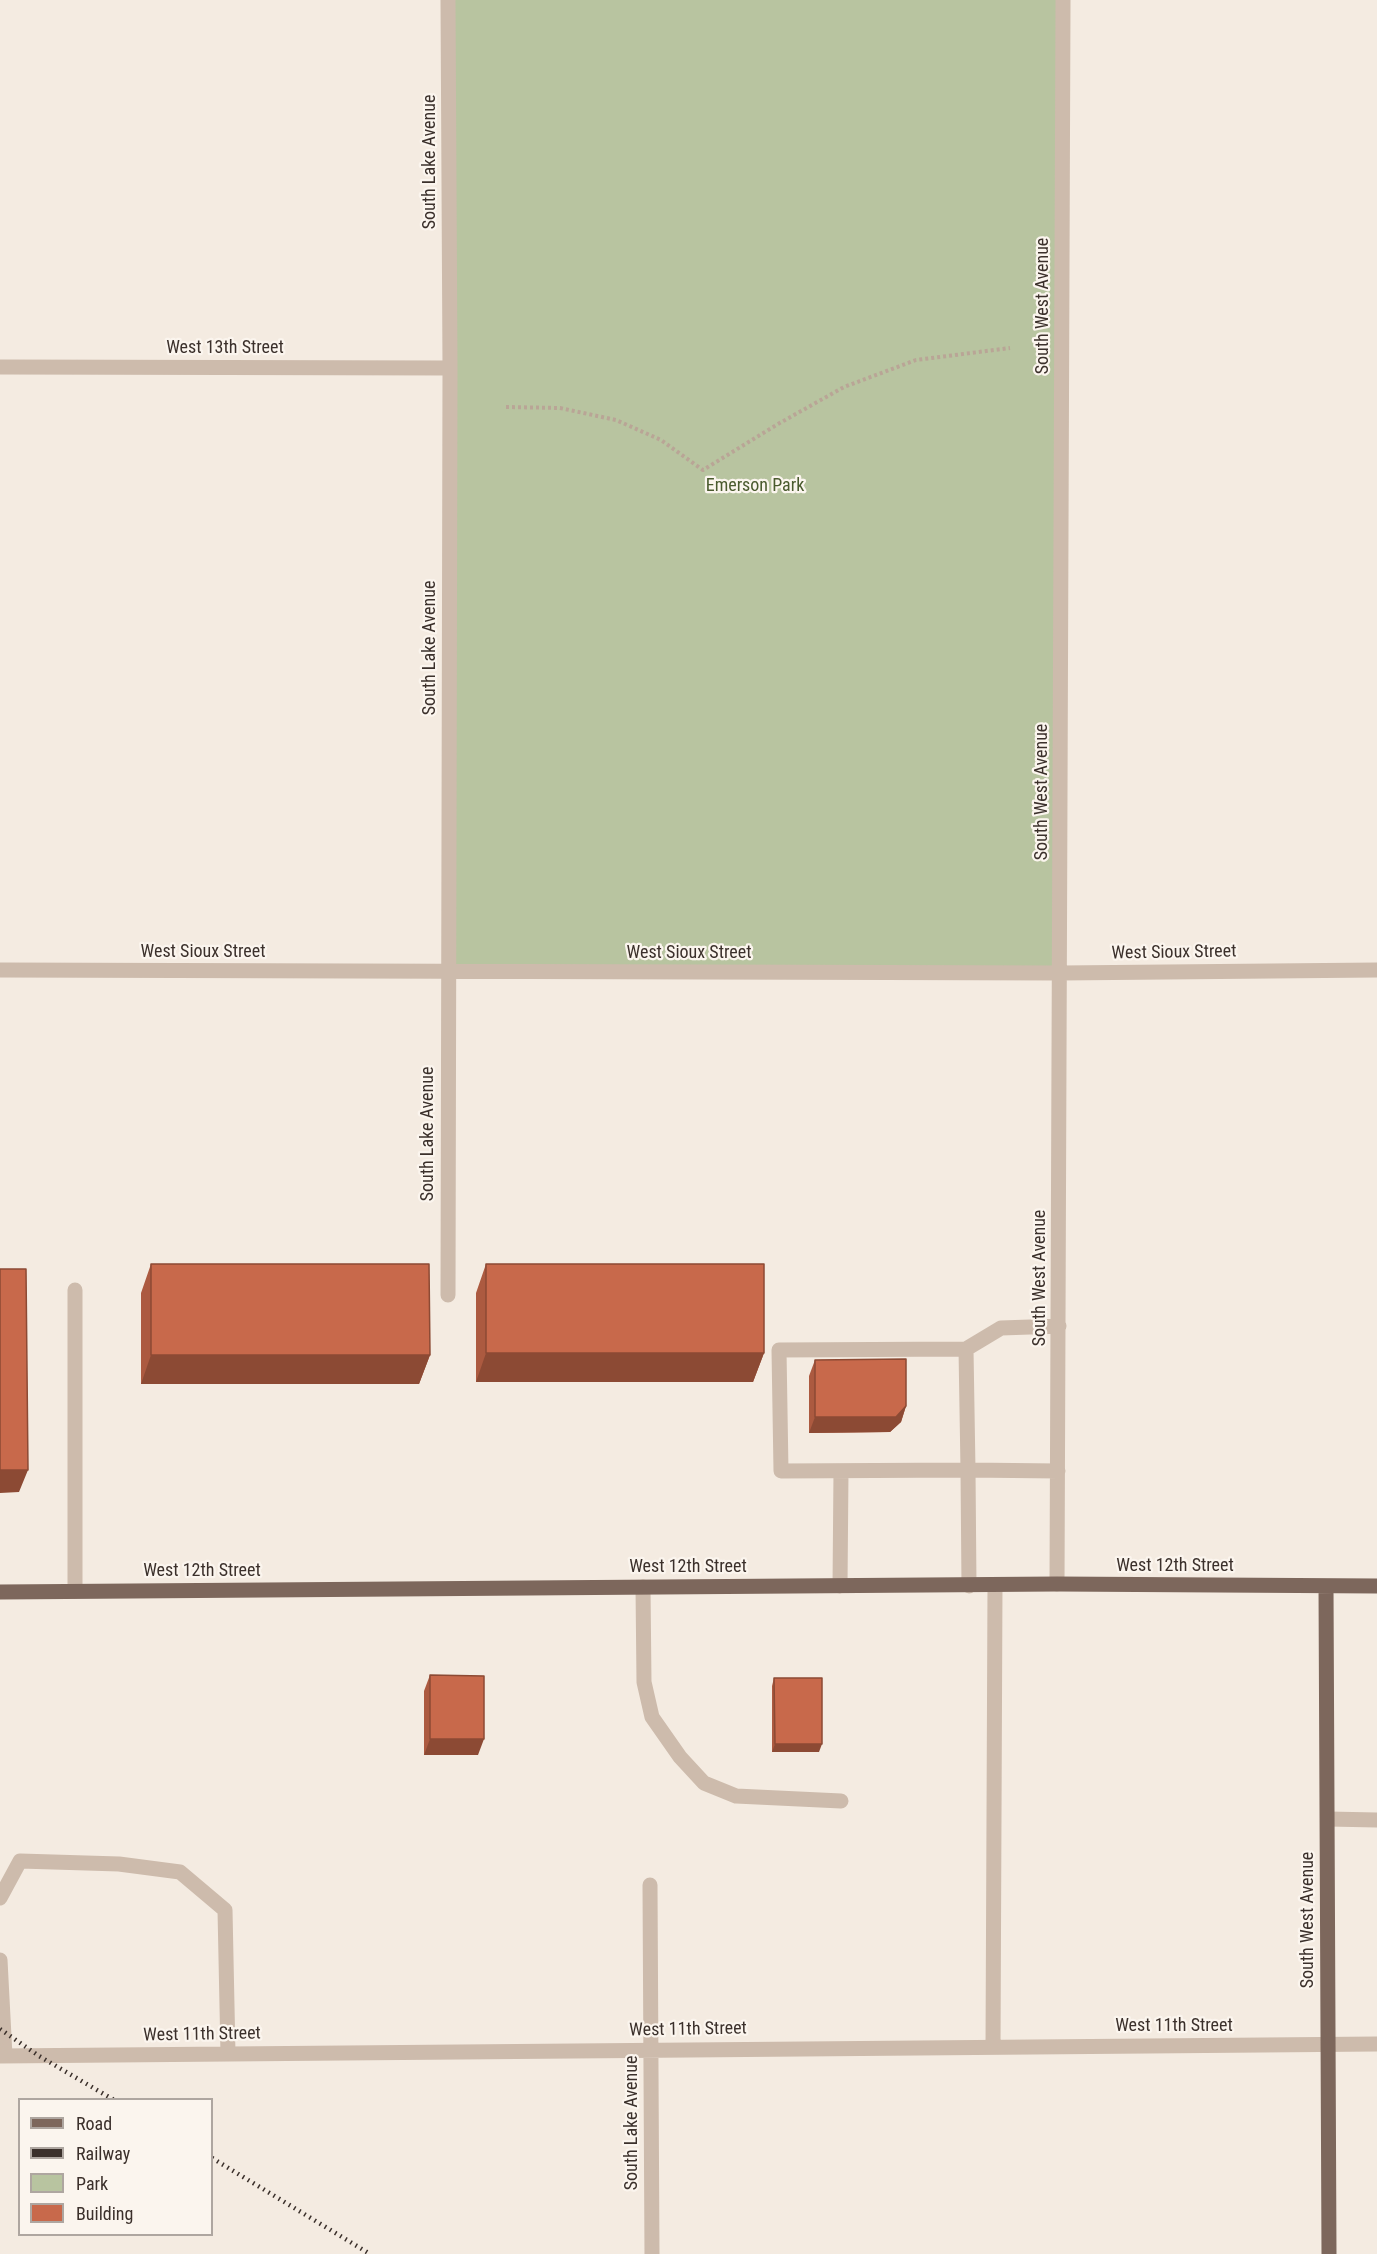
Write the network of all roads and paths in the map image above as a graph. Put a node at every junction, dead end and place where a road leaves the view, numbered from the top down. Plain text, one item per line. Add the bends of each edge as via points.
1 (448, 0) edge
2 (1063, 0) edge
3 (1010, 348) dead end
4 (0, 367) edge
5 (450, 368) junction
6 (506, 407) dead end
7 (0, 970) edge
8 (1377, 970) edge
9 (448, 972) junction
10 (1061, 973) junction
11 (75, 1290) dead end
12 (448, 1295) dead end
13 (1059, 1326) junction
14 (966, 1349) junction
15 (968, 1470) junction
16 (1058, 1471) junction
17 (841, 1472) junction
18 (1057, 1584) junction
19 (994, 1585) junction
20 (840, 1586) junction
21 (969, 1586) junction
22 (1326, 1586) junction
23 (1377, 1586) edge
24 (643, 1587) junction
25 (75, 1591) junction
26 (0, 1592) edge
27 (841, 1801) dead end
28 (1328, 1819) junction
29 (1377, 1820) edge
30 (650, 1885) dead end
31 (0, 1898) edge
32 (0, 1960) edge
33 (1377, 2043) edge
34 (1328, 2044) junction
35 (993, 2047) junction
36 (651, 2050) junction
37 (228, 2054) junction
38 (3, 2056) edge
39 (652, 2254) edge
40 (1329, 2254) edge

1 - 5 street, South Lake Avenue
2 - 10 street, South West Avenue
3 - 6 path via 916,360 844,387 703,470 661,440 616,420 560,408
4 - 5 street, West 13th Street
5 - 9 street, South Lake Avenue
7 - 9 street, West Sioux Street
8 - 10 street, West Sioux Street
9 - 10 street, West Sioux Street
9 - 12 street, South Lake Avenue
10 - 13 street, South West Avenue
11 - 25 street
13 - 14 street via 1001,1328
13 - 16 street, South West Avenue
14 - 15 street
14 - 17 street via 779,1350 781,1472
15 - 16 street
15 - 17 street
15 - 21 street
16 - 18 street, South West Avenue
17 - 20 street
18 - 19 main road, West 12th Street
18 - 22 main road, West 12th Street
19 - 21 main road, West 12th Street
19 - 35 street
20 - 21 main road, West 12th Street
20 - 24 main road, West 12th Street
22 - 23 main road, West 12th Street
22 - 28 main road, South West Avenue
24 - 25 main road, West 12th Street
24 - 27 street via 644,1682 652,1717 704,1783 736,1796
25 - 26 main road, West 12th Street
28 - 29 street
28 - 34 main road, South West Avenue
30 - 36 street, South Lake Avenue
31 - 37 street via 20,1861 120,1864 180,1872 225,1910
32 - 38 street
33 - 34 street, West 11th Street
34 - 35 street, West 11th Street
34 - 40 main road, South West Avenue
35 - 36 street, West 11th Street
36 - 37 street, West 11th Street
36 - 39 street, South Lake Avenue
37 - 38 street, West 11th Street

